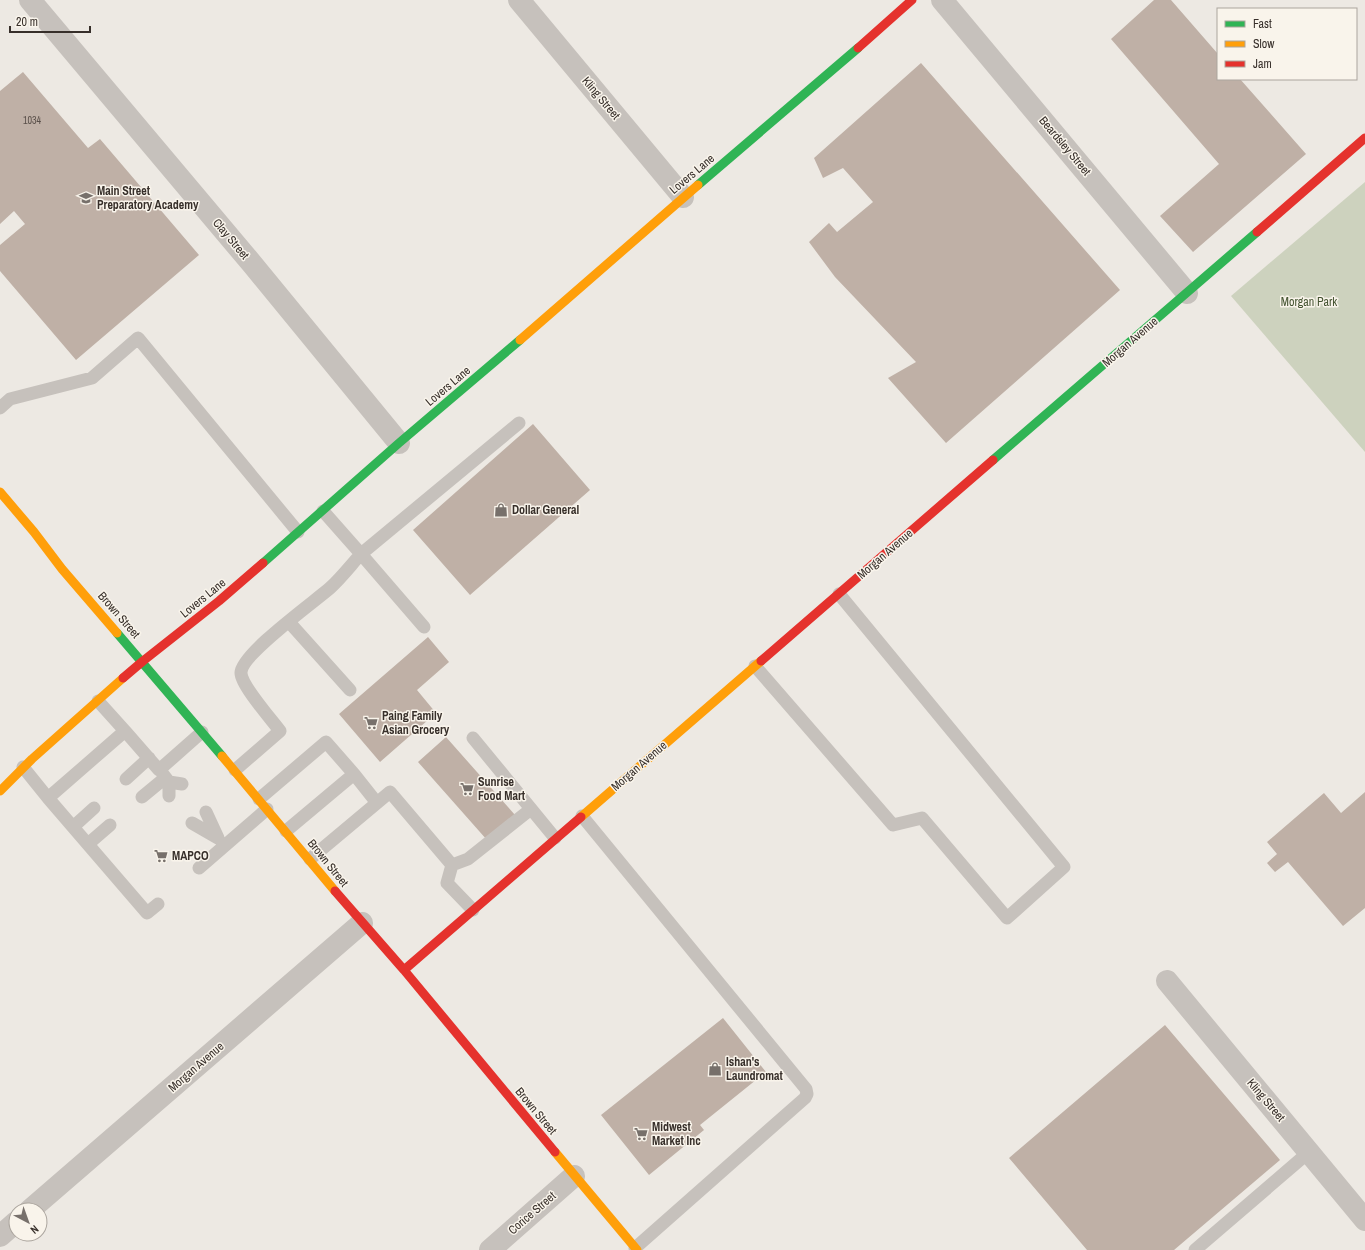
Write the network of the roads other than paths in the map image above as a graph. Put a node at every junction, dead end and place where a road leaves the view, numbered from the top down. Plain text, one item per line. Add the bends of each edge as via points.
1 (30, 0) edge
2 (519, 0) edge
3 (912, 0) edge
4 (942, 0) edge
5 (1365, 138) edge
6 (683, 197) junction
7 (1187, 292) junction
8 (0, 408) edge
9 (519, 423) dead end
10 (399, 443) junction
11 (0, 492) edge
12 (323, 511) junction
13 (298, 532) junction
14 (361, 554) junction
15 (839, 594) junction
16 (289, 622) junction
17 (424, 627) dead end
18 (143, 661) junction
19 (755, 666) junction
20 (350, 690) dead end
21 (98, 701) junction
22 (125, 731) junction
23 (202, 732) junction
24 (473, 738) dead end
25 (149, 758) junction
26 (23, 767) junction
27 (235, 770) junction
28 (354, 774) junction
29 (164, 776) junction
30 (126, 779) dead end
31 (182, 784) dead end
32 (0, 791) edge
33 (169, 796) dead end
34 (48, 798) junction
35 (142, 798) dead end
36 (377, 802) junction
37 (263, 804) junction
38 (94, 808) dead end
39 (531, 809) junction
40 (206, 812) dead end
41 (582, 816) junction
42 (192, 823) dead end
43 (110, 825) dead end
44 (73, 827) junction
45 (286, 831) junction
46 (555, 838) junction
47 (222, 842) junction
48 (88, 844) junction
49 (310, 859) junction
50 (452, 865) junction
51 (199, 868) dead end
52 (158, 904) dead end
53 (473, 910) junction
54 (362, 924) junction
55 (404, 970) junction
56 (1167, 981) dead end
57 (1309, 1152) junction
58 (574, 1176) junction
59 (39, 1202) edge
60 (1365, 1220) edge
61 (8, 1229) edge
62 (0, 1236) edge
63 (636, 1249) edge
64 (490, 1250) edge
65 (1195, 1250) edge

1 - 10 street, Clay Street
2 - 6 street, Kling Street
3 - 6 street, Lovers Lane
4 - 7 street, Beardsley Street
5 - 7 street, Morgan Avenue
6 - 10 street, Lovers Lane
7 - 15 street, Morgan Avenue
8 - 13 lane via 10,399 92,378 138,338
9 - 14 lane
10 - 12 street, Lovers Lane
11 - 18 street, Brown Street via 62,569
12 - 13 street, Lovers Lane
12 - 14 lane
13 - 18 street, Lovers Lane via 219,601
14 - 16 lane via 331,587
14 - 17 lane
15 - 19 street, Morgan Avenue
15 - 19 lane via 1064,867 1007,918 922,818 893,825
16 - 20 lane
16 - 27 lane via 265,641 241,669 247,688 280,731
18 - 21 street, Lovers Lane
18 - 23 street, Brown Street
19 - 41 street, Morgan Avenue
21 - 22 lane
21 - 26 street, Lovers Lane
22 - 25 lane
22 - 34 lane
23 - 27 street, Brown Street
23 - 29 lane
24 - 39 lane
25 - 29 lane
25 - 30 lane
26 - 32 street, Lovers Lane
26 - 34 lane
27 - 37 street, Brown Street
28 - 36 lane
28 - 37 lane via 326,742
28 - 45 lane
29 - 31 lane
29 - 33 lane
29 - 35 lane
34 - 44 lane
36 - 49 lane
36 - 50 lane via 390,792
37 - 45 street, Brown Street
37 - 47 lane
38 - 44 lane
39 - 46 lane
39 - 50 lane via 468,859
40 - 47 lane
41 - 46 street, Morgan Avenue
41 - 63 lane via 806,1089 807,1094
42 - 47 lane
43 - 48 lane
44 - 48 lane
45 - 49 street, Brown Street
46 - 53 street, Morgan Avenue
47 - 51 lane
48 - 52 lane via 147,913
49 - 54 street, Brown Street
50 - 53 lane via 447,882
53 - 55 street, Morgan Avenue
54 - 55 street, Brown Street
54 - 59 street, Morgan Avenue
55 - 58 street, Brown Street
56 - 57 street, Kling Street
57 - 60 street, Kling Street
57 - 65 lane
58 - 63 street, Brown Street
58 - 64 street, Corice Street
61 - 62 street

